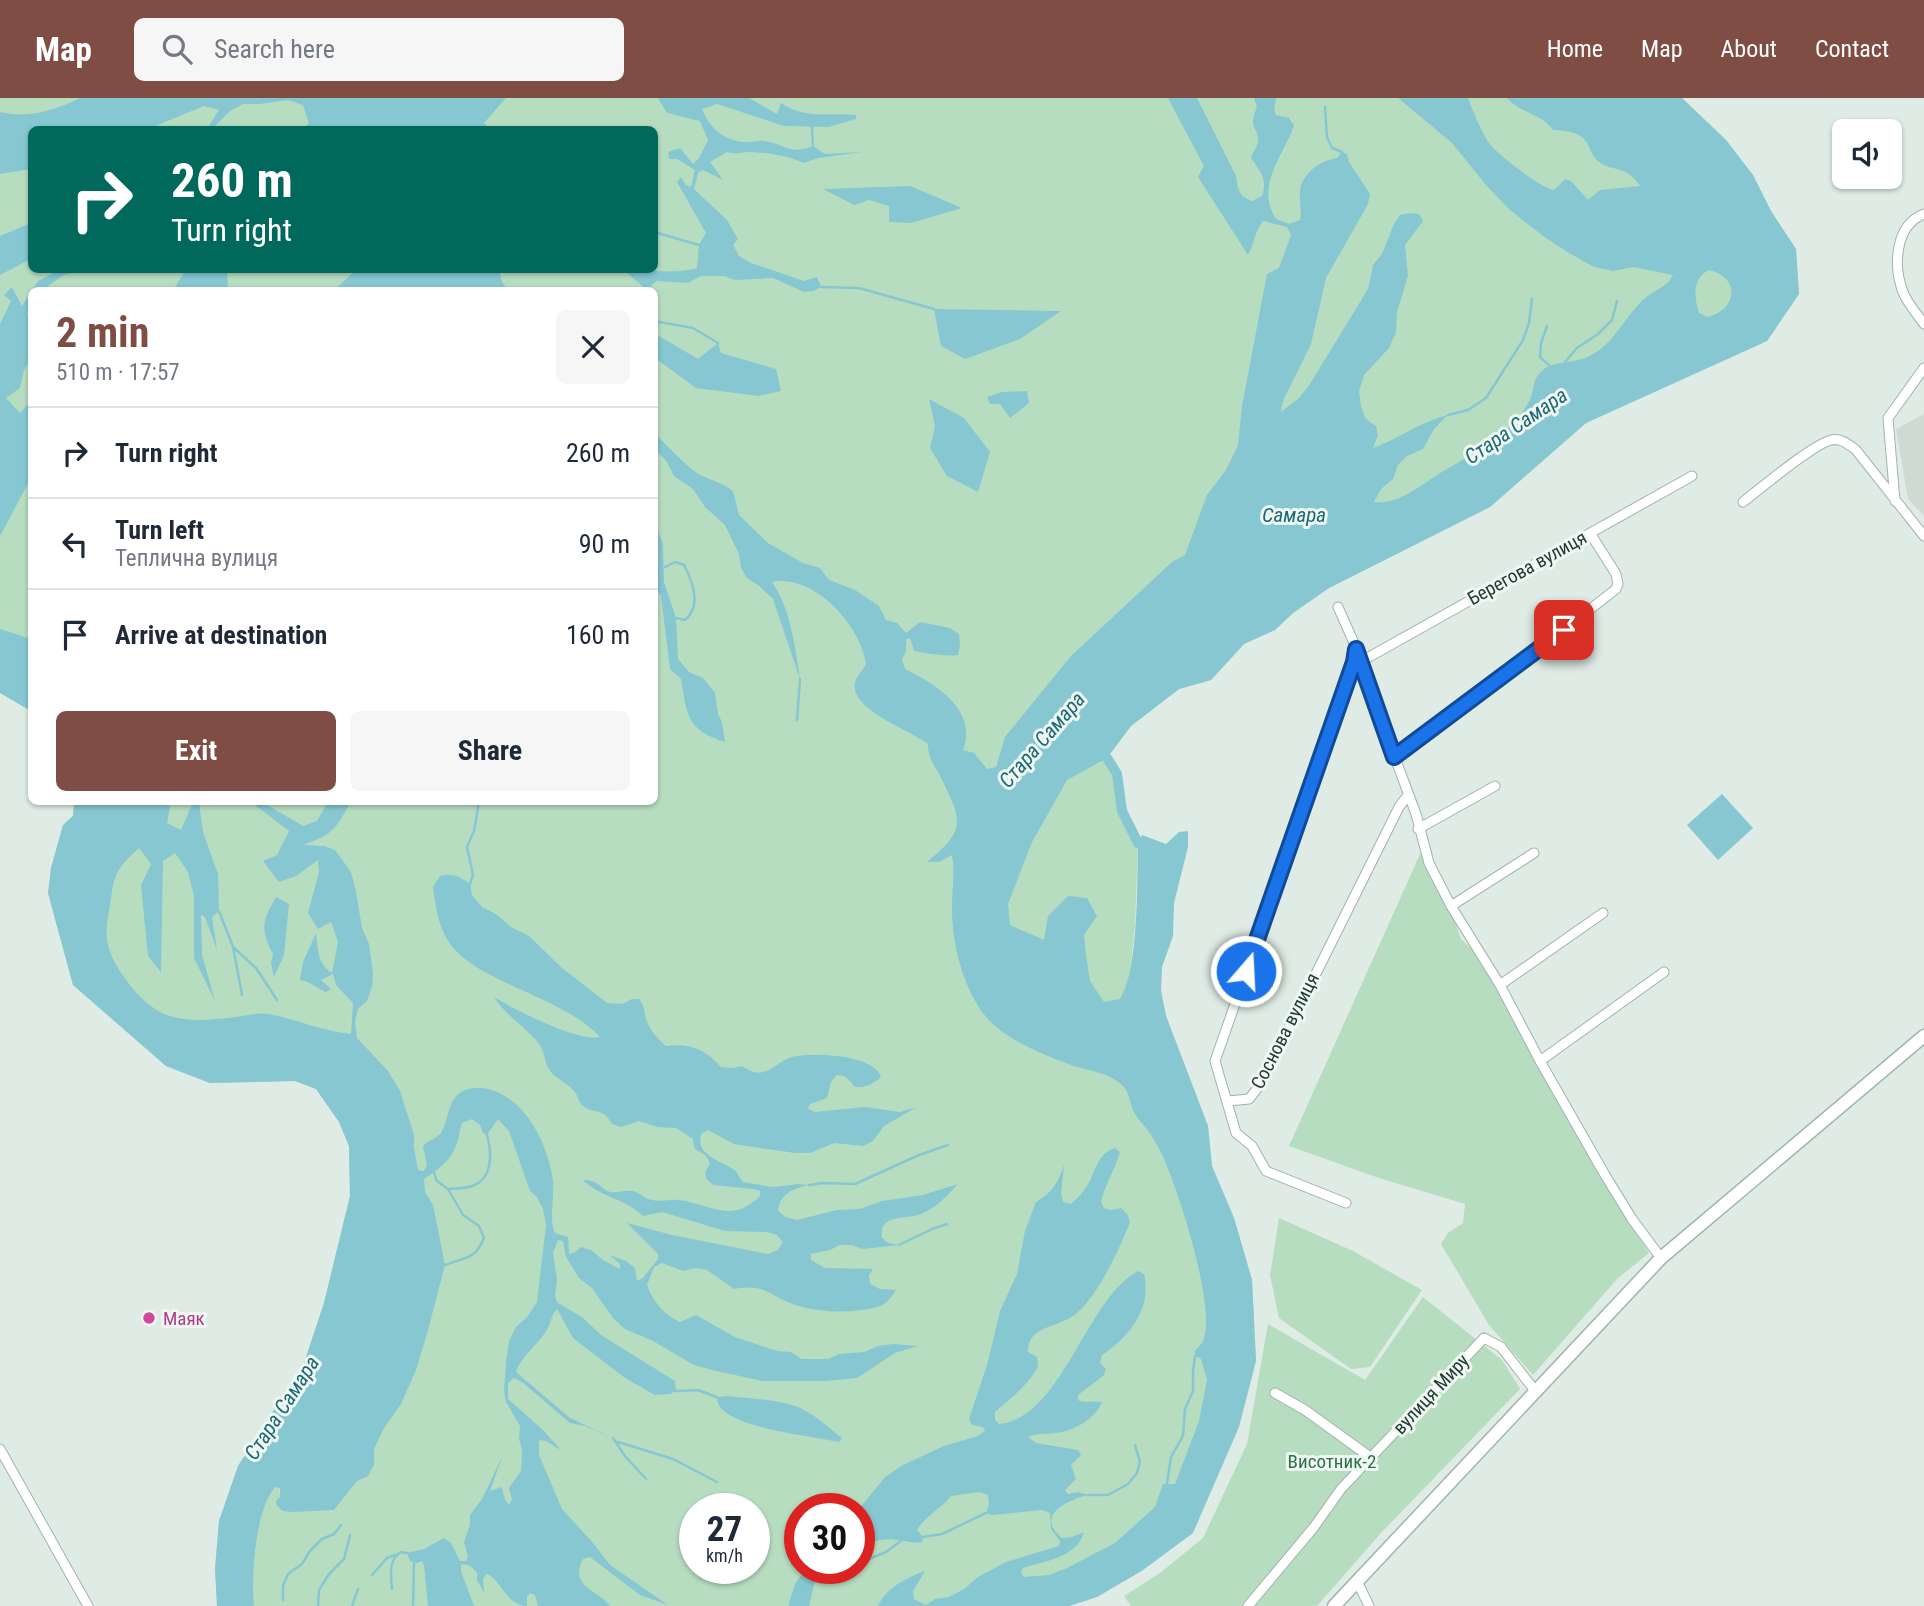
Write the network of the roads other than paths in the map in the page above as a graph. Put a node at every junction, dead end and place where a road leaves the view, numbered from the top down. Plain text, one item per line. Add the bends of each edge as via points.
1 (1924, 214) edge
2 (1924, 324) edge
3 (1924, 368) edge
4 (1692, 476) dead end
5 (1743, 502) dead end
6 (1895, 503) junction
7 (1590, 533) junction
8 (1924, 536) edge
9 (1338, 607) dead end
10 (1356, 649) junction
11 (1362, 661) junction
12 (1394, 757) junction
13 (1495, 786) dead end
14 (1408, 795) junction
15 (1418, 829) junction
16 (1534, 853) dead end
17 (1451, 906) junction
18 (1603, 913) dead end
19 (1664, 972) dead end
20 (1500, 985) junction
21 (1924, 1036) edge
22 (1540, 1061) junction
23 (1228, 1101) junction
24 (1346, 1203) dead end
25 (1661, 1258) junction
26 (1536, 1392) junction
27 (1275, 1393) dead end
28 (0, 1449) edge
29 (1370, 1457) junction
30 (1357, 1581) junction
31 (88, 1606) edge
32 (1248, 1606) edge
33 (1334, 1606) edge
34 (1369, 1606) edge

1 - 2 street via 1914,218 1901,237 1898,264 1903,295
3 - 6 street via 1888,418
4 - 7 street, Берегова вулиця
5 - 6 street via 1831,440 1843,441 1856,450
6 - 8 street
7 - 11 street, Берегова вулиця
7 - 12 street via 1616,574 1616,589
9 - 10 street
10 - 11 street
10 - 23 street via 1215,1060
11 - 12 street
12 - 14 street
13 - 15 street
14 - 15 street
14 - 23 street, Соснова вулиця via 1261,1084 1249,1099
15 - 17 street
16 - 17 street
17 - 20 street
18 - 20 street
19 - 22 street
20 - 22 street
21 - 25 street
22 - 25 street via 1616,1194
23 - 24 street, Соснова вулиця via 1236,1133 1252,1146 1266,1171
25 - 26 street
26 - 29 street, вулиця Миру via 1501,1347 1484,1338
26 - 30 street
27 - 29 street
28 - 31 street
29 - 32 street, вулиця Миру
30 - 33 street
30 - 34 street

